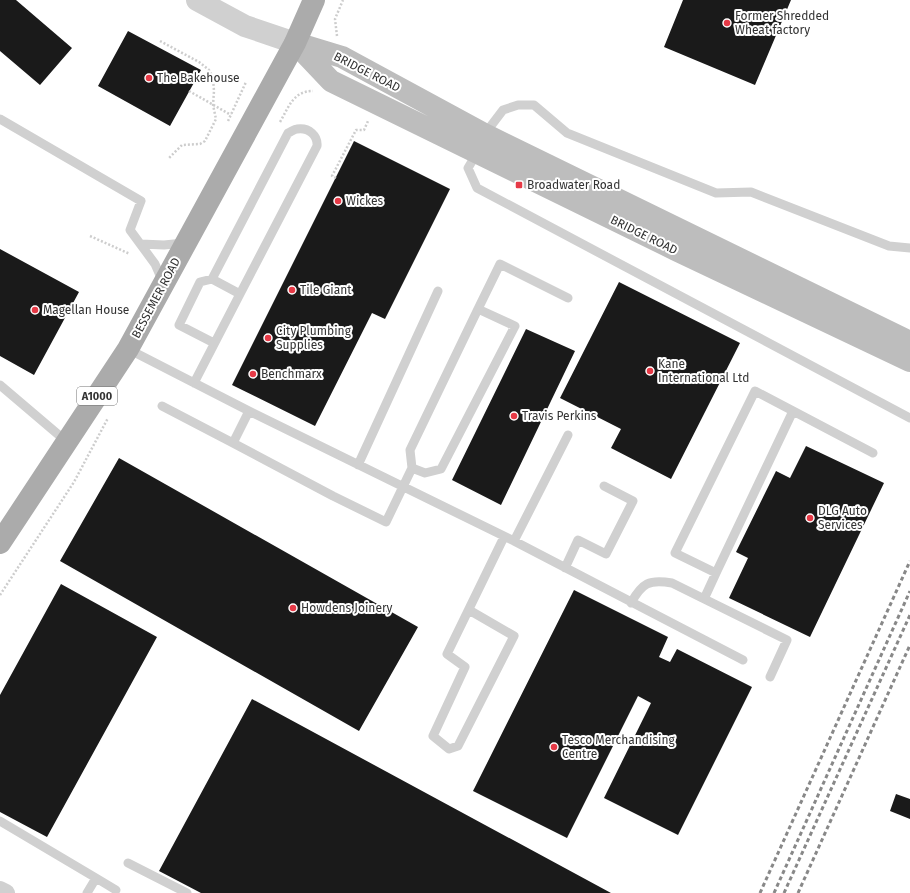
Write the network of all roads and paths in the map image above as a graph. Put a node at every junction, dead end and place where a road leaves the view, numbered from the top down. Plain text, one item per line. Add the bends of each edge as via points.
1 (197, 0) edge
2 (314, 0) edge
3 (343, 0) edge
4 (337, 40) dead end
5 (160, 41) dead end
6 (295, 43) junction
7 (189, 91) dead end
8 (213, 106) junction
9 (231, 115) dead end
10 (0, 119) edge
11 (370, 119) dead end
12 (481, 144) junction
13 (168, 159) dead end
14 (336, 178) dead end
15 (90, 236) dead end
16 (185, 243) junction
17 (141, 244) junction
18 (910, 248) edge
19 (135, 257) dead end
20 (212, 278) junction
21 (164, 283) junction
22 (438, 291) dead end
23 (240, 294) junction
24 (568, 298) dead end
25 (478, 309) junction
26 (910, 342) edge
27 (214, 343) junction
28 (128, 349) junction
29 (910, 361) edge
30 (194, 384) junction
31 (0, 385) edge
32 (162, 406) dead end
33 (249, 411) junction
34 (793, 411) junction
35 (111, 414) dead end
36 (910, 418) edge
37 (568, 436) dead end
38 (67, 442) junction
39 (233, 443) junction
40 (873, 453) dead end
41 (358, 465) junction
42 (412, 468) junction
43 (604, 486) dead end
44 (403, 487) junction
45 (504, 537) junction
46 (514, 541) junction
47 (0, 543) edge
48 (564, 568) junction
49 (716, 573) junction
50 (0, 595) edge
51 (704, 599) junction
52 (631, 603) junction
53 (469, 610) junction
54 (743, 660) dead end
55 (770, 677) dead end
56 (0, 821) edge
57 (128, 863) dead end
58 (96, 878) junction
59 (0, 890) edge
60 (116, 890) dead end
61 (6, 893) edge
62 (87, 893) edge
63 (187, 893) edge

1 - 6 street via 245,26
2 - 6 main road, A1000
3 - 4 path via 335,19
5 - 8 path via 209,70 213,78
6 - 12 main road, BRIDGE ROAD via 342,57
6 - 16 main road, BESSEMER ROAD / A1000
7 - 8 path
8 - 9 path
8 - 13 path via 216,119 205,141 200,144 182,145
10 - 17 lane via 141,201 130,230
11 - 14 path via 364,130 356,130 332,176
12 - 18 lane via 503,110 518,105 534,105 567,133 716,192 751,192 889,246
12 - 26 main road, BRIDGE ROAD
12 - 29 main road, BRIDGE ROAD via 669,247
12 - 36 lane via 468,168 477,188
15 - 19 path
16 - 17 lane
16 - 21 main road, BESSEMER ROAD / A1000
17 - 21 lane
20 - 23 lane
20 - 23 lane via 288,133 297,129 313,133 318,140 318,146
20 - 27 lane via 200,282 179,324
21 - 28 main road, BESSEMER ROAD / A1000
22 - 41 lane
23 - 27 lane
24 - 25 lane via 500,264
25 - 42 lane via 410,450
25 - 42 lane via 516,326 441,469 425,473
27 - 30 lane
28 - 30 lane
28 - 38 main road, BESSEMER ROAD / A1000
30 - 33 lane
31 - 38 lane
32 - 39 lane
33 - 39 lane
33 - 41 lane
34 - 40 lane
34 - 49 lane
34 - 49 lane via 755,391 674,553
35 - 50 path via 74,482
37 - 46 lane
38 - 47 main road, BESSEMER ROAD / A1000
39 - 44 lane via 386,522
41 - 44 lane
42 - 44 lane
43 - 48 lane via 633,501 606,554 578,540
44 - 45 lane
45 - 46 lane
45 - 53 lane
46 - 48 lane
48 - 52 lane
49 - 51 lane
51 - 52 lane via 672,583 659,581 645,584
51 - 55 lane via 787,640
52 - 54 lane
53 - 53 lane via 447,654 465,667 433,736 449,749 458,746 514,636
56 - 58 lane
57 - 63 lane
58 - 60 lane
58 - 62 lane
59 - 61 street

